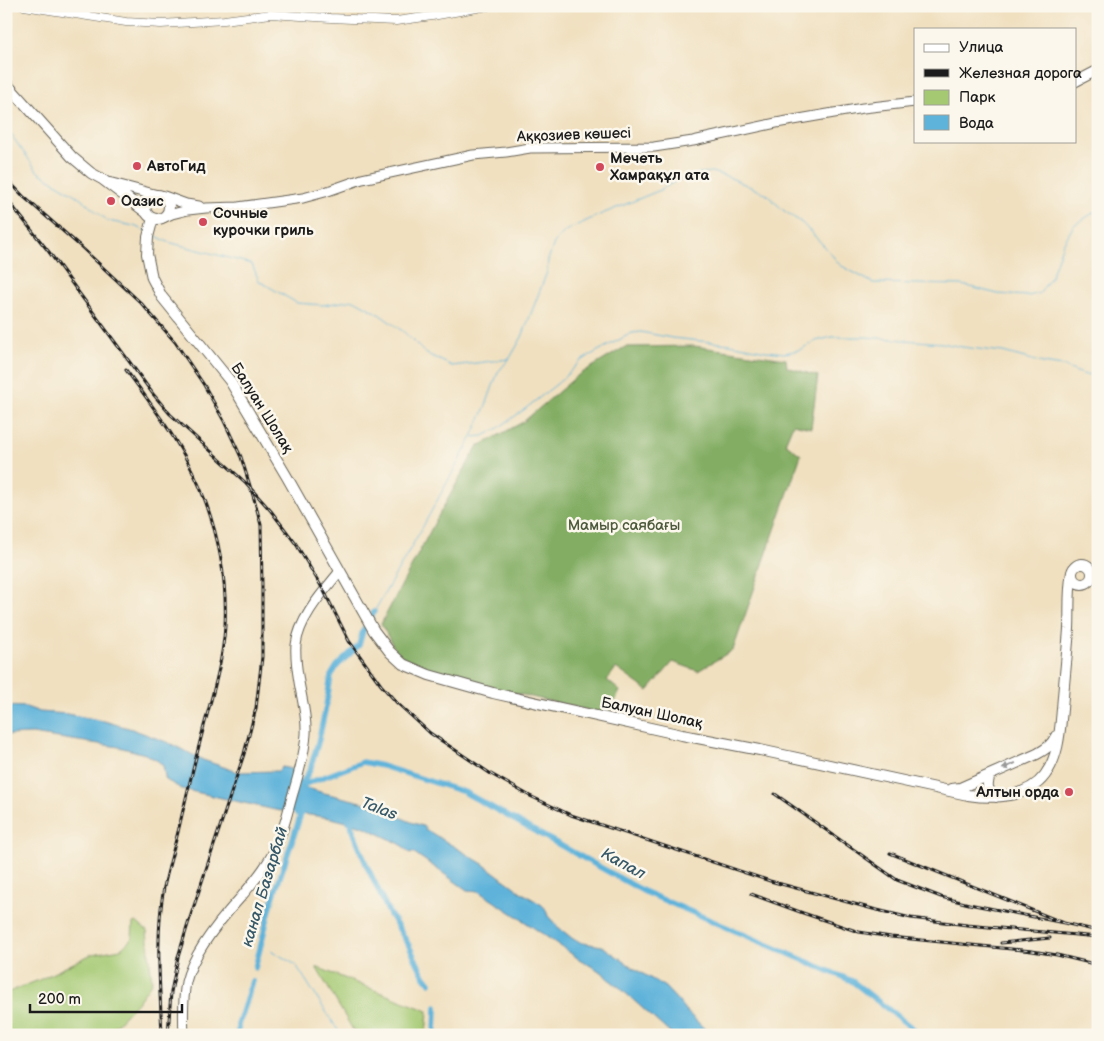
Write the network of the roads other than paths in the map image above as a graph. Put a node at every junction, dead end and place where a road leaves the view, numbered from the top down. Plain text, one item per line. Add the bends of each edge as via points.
1 (24, 6) edge
2 (488, 6) edge
3 (1098, 70) edge
4 (1076, 81) edge
5 (6, 83) edge
6 (914, 102) edge
7 (102, 180) junction
8 (160, 196) junction
9 (206, 208) junction
10 (154, 216) junction
11 (1094, 569) edge
12 (340, 571) junction
13 (1072, 572) junction
14 (1090, 582) edge
15 (1069, 619) junction
16 (1060, 728) junction
17 (1037, 754) junction
18 (1051, 765) junction
19 (990, 775) junction
20 (941, 789) junction
21 (996, 797) junction
22 (184, 1035) edge

1 - 2 street via 126,22 161,24 271,14 396,21
3 - 4 main road
5 - 7 main road via 72,158
6 - 9 main road, Аққозиев көшесі via 862,108 654,147 530,148 473,155 362,179 303,198
7 - 8 main road
7 - 10 main road
8 - 9 main road, Аққозиев көшесі
8 - 10 main road via 146,202 146,209
8 - 10 main road via 167,199 170,207 168,213
9 - 10 main road, Аққозиев көшесі
10 - 12 main road, Балуан Шолақ via 147,254 152,278 162,297 230,381
11 - 13 main road via 1079,564
11 - 14 main road
12 - 20 main road, Балуан Шолақ via 364,615 390,652 403,664 430,675 493,693
12 - 22 main road via 310,611 296,643 306,735 280,838 271,859 224,916 194,962 184,999
13 - 14 main road via 1076,582
13 - 15 main road
14 - 15 main road via 1075,595
15 - 16 main road
16 - 17 main road via 1049,747
16 - 18 main road
17 - 18 main road via 1044,756
17 -> 19 main road
18 - 21 main road, Балуан Шолақ via 1031,787
19 - 20 main road via 960,788
19 - 21 main road via 988,788
20 - 21 main road, Балуан Шолақ

